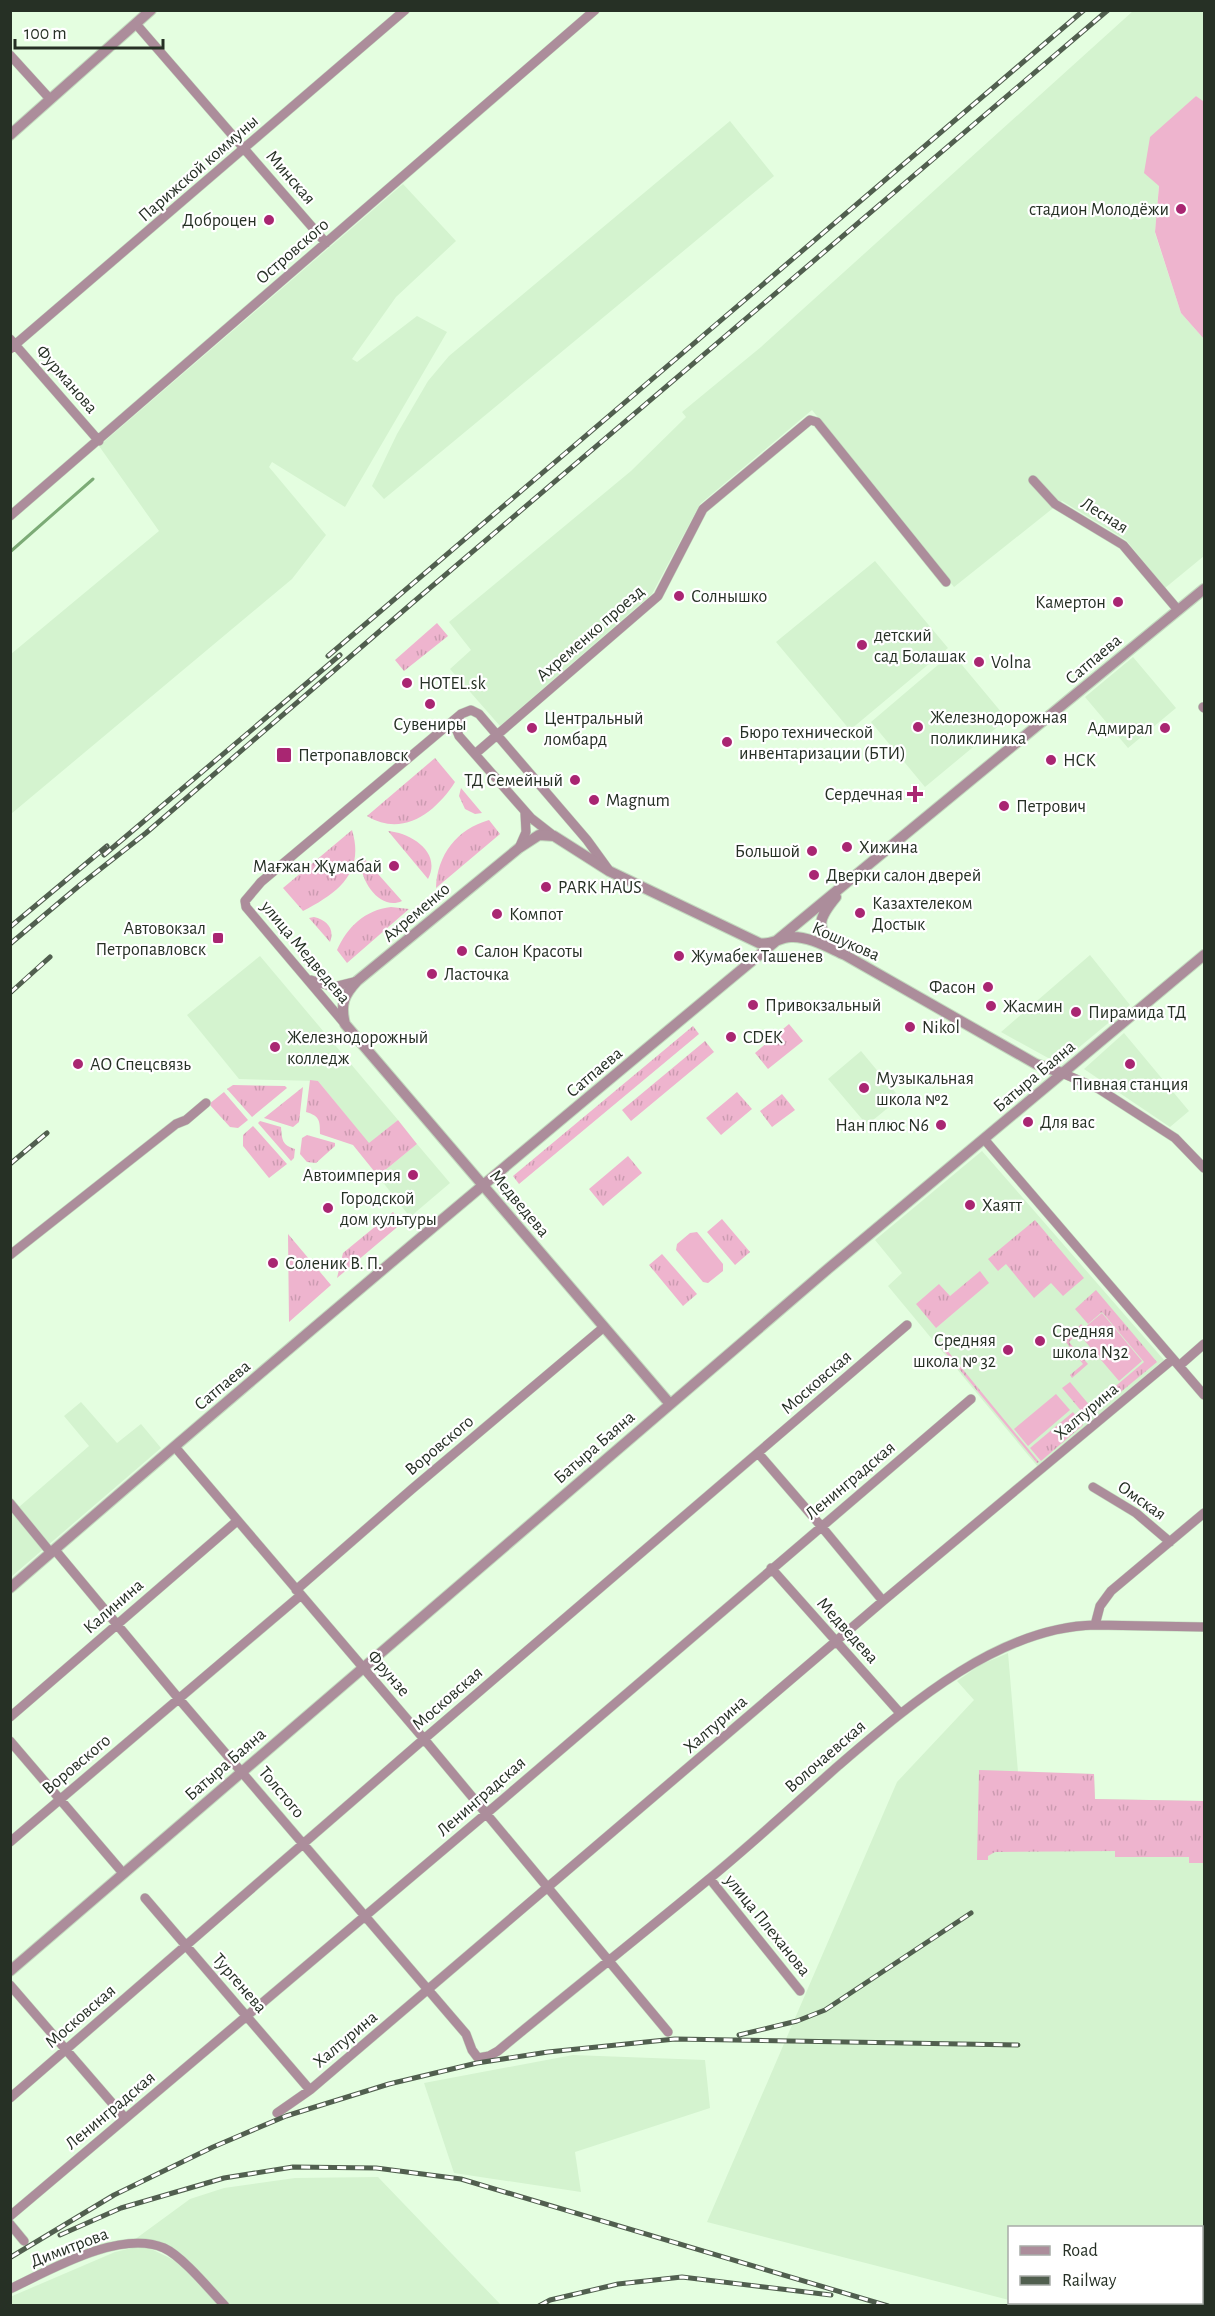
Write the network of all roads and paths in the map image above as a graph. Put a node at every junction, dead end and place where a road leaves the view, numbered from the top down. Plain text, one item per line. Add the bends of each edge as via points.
1 (151, 10) edge
2 (405, 10) edge
3 (595, 10) edge
4 (136, 24) junction
5 (10, 55) edge
6 (50, 99) junction
7 (10, 135) edge
8 (245, 149) junction
9 (326, 243) junction
10 (12, 344) edge
11 (99, 441) junction
12 (1033, 480) dead end
13 (10, 516) edge
14 (946, 582) dead end
15 (1204, 589) edge
16 (1178, 610) junction
17 (461, 714) junction
18 (497, 735) junction
19 (475, 754) junction
20 (524, 811) junction
21 (554, 836) junction
22 (519, 848) junction
23 (609, 871) junction
24 (847, 884) junction
25 (810, 912) junction
26 (817, 943) junction
27 (771, 944) junction
28 (845, 955) junction
29 (1204, 956) edge
30 (306, 977) junction
31 (357, 981) junction
32 (345, 1024) junction
33 (1036, 1064) junction
34 (1062, 1073) junction
35 (1041, 1091) junction
36 (206, 1103) dead end
37 (984, 1139) junction
38 (1204, 1168) edge
39 (484, 1185) junction
40 (10, 1255) edge
41 (907, 1325) dead end
42 (604, 1328) junction
43 (1204, 1344) edge
44 (1176, 1362) junction
45 (1204, 1395) edge
46 (971, 1399) dead end
47 (670, 1404) junction
48 (175, 1447) junction
49 (758, 1454) junction
50 (1093, 1487) dead end
51 (10, 1503) edge
52 (1204, 1513) edge
53 (237, 1521) junction
54 (821, 1526) junction
55 (1170, 1542) junction
56 (53, 1551) junction
57 (771, 1568) junction
58 (10, 1588) edge
59 (298, 1592) junction
60 (883, 1601) junction
61 (117, 1624) junction
62 (1095, 1624) junction
63 (1204, 1627) edge
64 (836, 1641) junction
65 (362, 1667) junction
66 (179, 1699) junction
67 (900, 1713) junction
68 (10, 1717) edge
69 (424, 1739) junction
70 (10, 1741) edge
71 (242, 1770) junction
72 (60, 1799) junction
73 (487, 1813) junction
74 (10, 1842) edge
75 (304, 1843) junction
76 (123, 1873) junction
77 (710, 1879) junction
78 (549, 1888) junction
79 (145, 1898) dead end
80 (365, 1914) junction
81 (186, 1946) junction
82 (609, 1959) junction
83 (10, 1971) edge
84 (10, 1985) edge
85 (429, 1989) junction
86 (800, 1991) dead end
87 (246, 2016) junction
88 (668, 2032) dead end
89 (66, 2050) junction
90 (478, 2058) joint
91 (310, 2090) junction
92 (10, 2098) edge
93 (277, 2113) dead end
94 (125, 2118) junction
95 (10, 2216) edge
96 (10, 2224) edge
97 (24, 2241) dead end
98 (10, 2289) edge
99 (225, 2306) edge

1 - 4 street
2 - 8 street, Парижской коммуны
3 - 9 street, Островского
4 - 6 street
4 - 8 street, Минская
5 - 6 street
6 - 7 street
8 - 9 street, Минская
8 - 10 street, Парижской коммуны
9 - 11 street, Островского
10 - 11 street, Фурманова
11 - 13 street, Островского
12 - 16 street, Лесная via 1055,504 1123,545
14 - 18 street, Ахременко проезд via 817,422 810,420 703,509 658,596
15 - 16 street, Сатпаева
16 - 24 street, Сатпаева
17 - 18 street, Кошукова via 477,712
17 - 19 street via 456,720 456,731
17 - 30 street, улица Медведева via 261,882 245,902
18 - 19 street, Ахременко проезд
18 - 23 street, Кошукова
19 - 20 street
20 - 21 street
20 - 22 street via 526,832
21 - 22 street, Ахременко via 544,834
21 - 23 street, Кошукова
22 - 31 street, Ахременко
23 - 27 street, Кошукова via 755,941
24 - 25 street, Сатпаева
24 - 28 street via 826,910 821,925 825,936
25 - 26 street via 803,928
25 - 27 street, Сатпаева
26 - 27 street, Кошукова via 791,937
26 - 28 street, Кошукова
27 - 39 street, Сатпаева
28 - 33 street, Кошукова
29 - 34 street, Батыра Баяна
30 - 31 street via 333,987
30 - 32 street, улица Медведева
31 - 32 street, Ахременко via 343,1000
32 - 39 street, Медведева
33 - 34 street, Кошукова
33 - 35 street via 1050,1077
34 - 35 street, Батыра Баяна
34 - 38 street via 1099,1089 1172,1136
35 - 37 street, Батыра Баяна
36 - 40 street
37 - 44 street
37 - 47 street, Батыра Баяна
39 - 42 street, Медведева
39 - 48 street, Сатпаева
41 - 49 street, Московская
42 - 47 street, Медведева
42 - 59 street, Воровского via 407,1493
43 - 44 street, Халтурина
44 - 45 street
44 - 60 street, Халтурина
46 - 54 street, Ленинградская
47 - 65 street, Батыра Баяна
48 - 53 street, Фрунзе
48 - 56 street, Сатпаева
49 - 54 street
49 - 69 street, Московская
50 - 55 street, Омская via 1137,1513
51 - 56 street, Толстого
52 - 55 street
53 - 59 street, Фрунзе
53 - 61 street, Калинина
54 - 57 street, Ленинградская
54 - 60 street
55 - 62 street via 1104,1598
56 - 58 street, Сатпаева
56 - 61 street, Толстого
57 - 64 street, Медведева
57 - 73 street, Ленинградская
59 - 65 street, Фрунзе
59 - 66 street, Воровского
60 - 64 street, Халтурина
61 - 66 street, Толстого
61 - 68 street, Калинина
62 - 63 street
62 - 67 street, Волочаевская via 1049,1631 1005,1646
64 - 67 street, Медведева
64 - 78 street, Халтурина
65 - 69 street, Фрунзе
65 - 71 street, Батыра Баяна
66 - 71 street, Толстого
66 - 72 street, Воровского
67 - 77 street, Волочаевская
69 - 73 street, Фрунзе
69 - 75 street, Московская
70 - 72 street
71 - 75 street, Толстого
71 - 76 street, Батыра Баяна
72 - 74 street, Воровского
72 - 76 street
73 - 78 street, Фрунзе
73 - 80 street, Ленинградская
75 - 80 street, Толстого
75 - 81 street, Московская
76 - 83 street, Батыра Баяна
77 - 82 street, Волочаевская
77 - 86 street, улица Плеханова
78 - 82 street, Фрунзе
78 - 85 street, Халтурина
79 - 81 street, Тургенева
80 - 85 street, Толстого
80 - 87 street, Ленинградская
81 - 87 street, Тургенева
81 - 89 street, Московская
82 - 88 street, Фрунзе
82 - 90 street, Волочаевская via 495,2053
84 - 89 street
85 - 90 street, Толстого via 466,2034
85 - 91 street, Халтурина
87 - 91 street, Тургенева
87 - 94 street, Ленинградская
89 - 92 street, Московская
89 - 94 street
91 - 93 street, Халтурина
94 - 95 street, Ленинградская
96 - 97 street
98 - 99 street, Димитрова via 60,2265 114,2246 148,2243 178,2258

